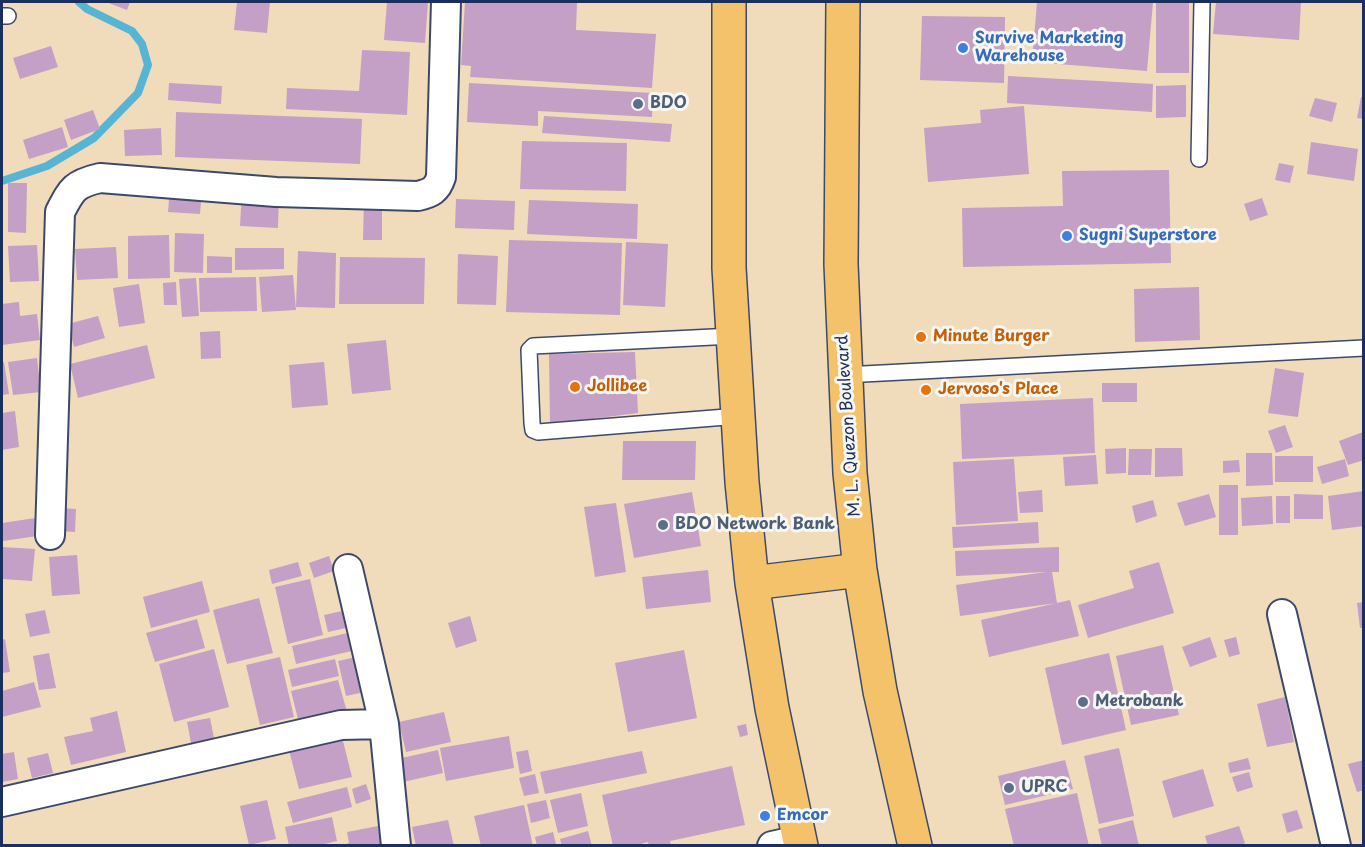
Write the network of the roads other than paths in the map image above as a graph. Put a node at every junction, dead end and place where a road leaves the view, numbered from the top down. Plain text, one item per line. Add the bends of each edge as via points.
1 (446, 2) edge
2 (729, 2) edge
3 (843, 2) edge
4 (1202, 2) edge
5 (1200, 159) dead end
6 (733, 336) junction
7 (1364, 348) edge
8 (844, 375) junction
9 (739, 416) junction
10 (50, 535) dead end
11 (348, 568) dead end
12 (860, 570) junction
13 (752, 583) junction
14 (1282, 614) dead end
15 (384, 724) junction
16 (2, 802) edge
17 (791, 844) edge
18 (396, 846) edge
19 (915, 846) edge
20 (1336, 846) edge

1 - 10 street via 441,177 431,193 418,196 276,192 100,178 81,183 70,193 60,212
2 - 6 highway via 729,268
3 - 8 highway, M. L. Quezon Boulevard
4 - 5 lane
6 - 9 highway
6 - 9 lane via 533,346 529,350 532,423 533,430 538,432
7 - 8 lane
8 - 12 highway, M. L. Quezon Boulevard
9 - 13 highway
11 - 15 street
12 - 13 highway
12 - 19 highway, M. L. Quezon Boulevard via 880,691
13 - 17 highway
14 - 20 street
15 - 16 street via 341,725
15 - 18 street

